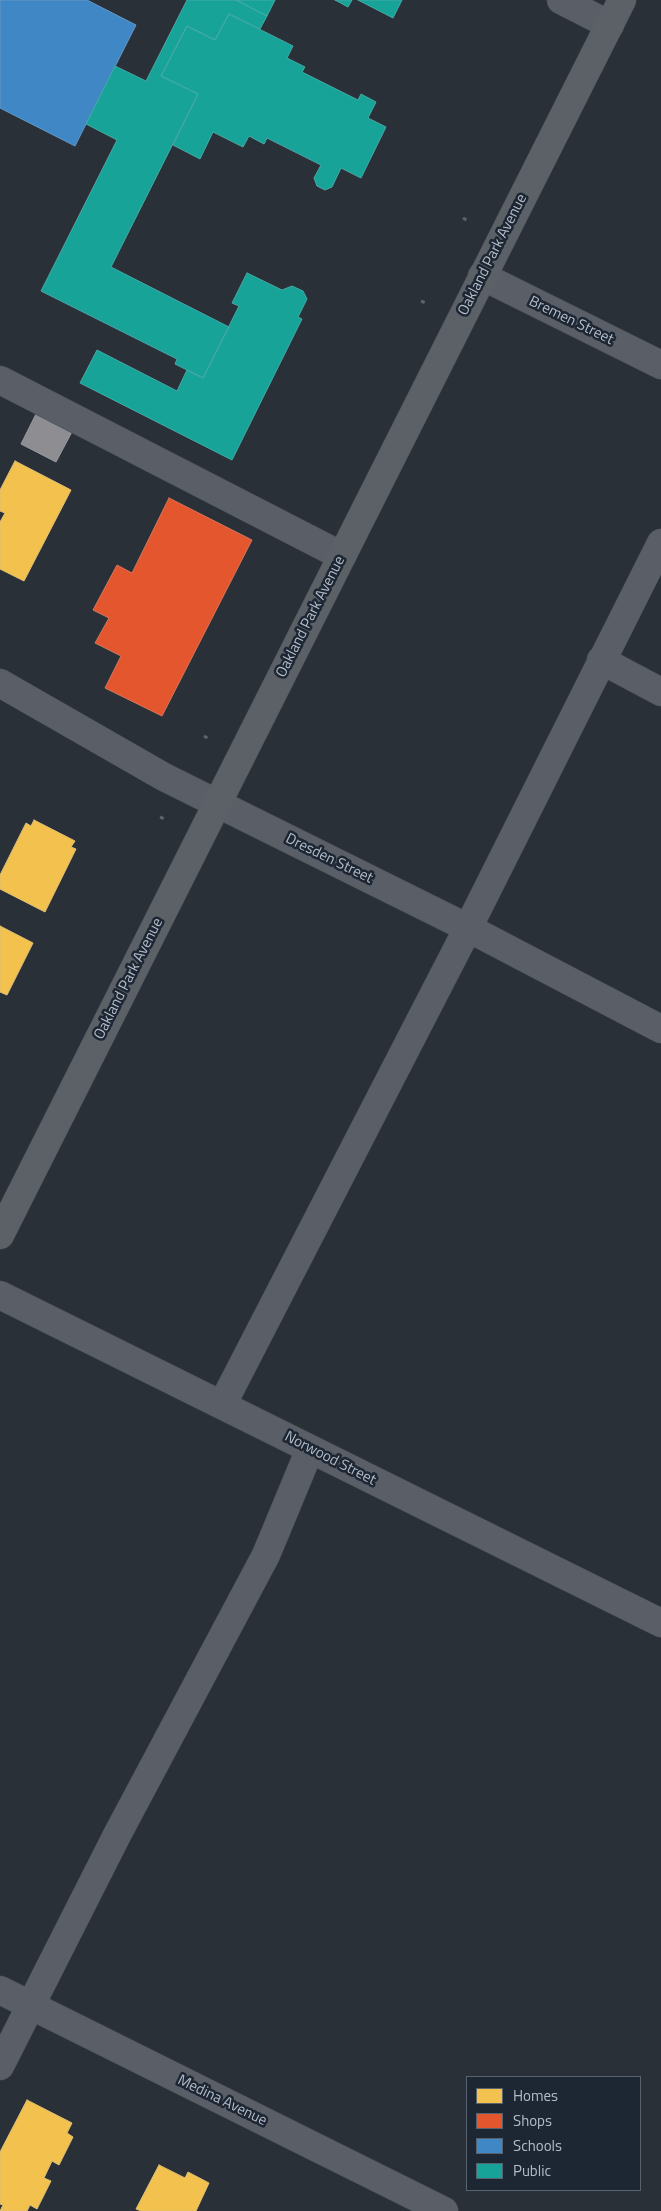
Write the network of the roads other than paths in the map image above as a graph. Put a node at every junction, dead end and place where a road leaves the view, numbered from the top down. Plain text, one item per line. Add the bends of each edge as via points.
1 (561, 0) edge
2 (622, 0) edge
3 (610, 25) junction
4 (482, 276) junction
5 (661, 365) edge
6 (0, 380) edge
7 (661, 543) edge
8 (342, 556) junction
9 (601, 660) junction
10 (0, 684) edge
11 (661, 692) edge
12 (217, 804) junction
13 (468, 928) junction
14 (661, 1029) edge
15 (0, 1235) edge
16 (0, 1295) edge
17 (222, 1405) junction
18 (310, 1449) junction
19 (661, 1623) edge
20 (0, 1990) edge
21 (30, 2005) junction
22 (0, 2066) edge
23 (444, 2211) edge

1 - 3 street
2 - 3 main road, Oakland Park Avenue
3 - 4 main road, Oakland Park Avenue
4 - 5 street, Bremen Street
4 - 8 main road, Oakland Park Avenue
6 - 8 street
7 - 9 street
8 - 12 main road, Oakland Park Avenue
9 - 11 street
9 - 13 street
10 - 12 street, Dresden Street
12 - 13 street, Dresden Street
12 - 15 main road, Oakland Park Avenue
13 - 14 street, Dresden Street
13 - 17 street
16 - 17 street, Norwood Street
17 - 18 street, Norwood Street
18 - 19 street, Norwood Street
18 - 21 street via 266,1555 162,1747
20 - 21 street, Medina Avenue
21 - 22 street
21 - 23 street, Medina Avenue

